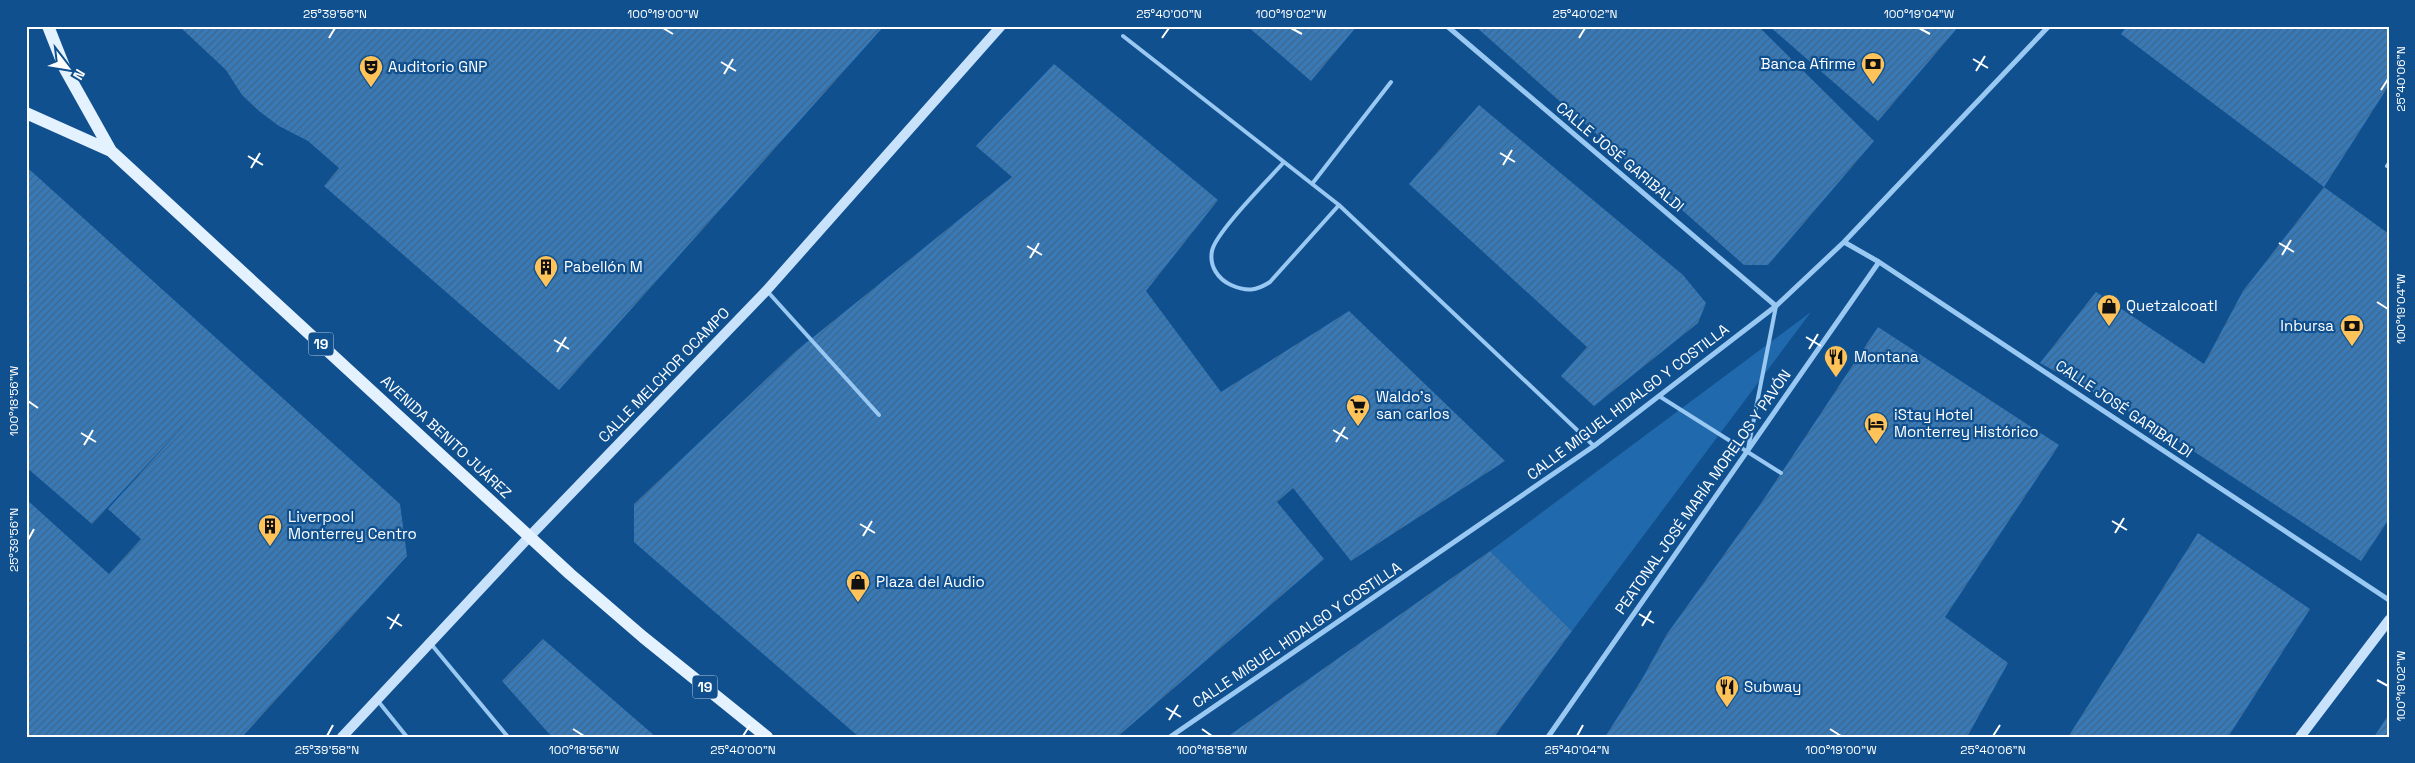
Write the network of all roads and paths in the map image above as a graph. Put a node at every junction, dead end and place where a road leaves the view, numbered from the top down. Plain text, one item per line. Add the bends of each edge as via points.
1 (48, 26) edge
2 (1000, 26) edge
3 (1448, 26) edge
4 (2049, 26) edge
5 (1123, 36) dead end
6 (1391, 82) dead end
7 (26, 113) edge
8 (111, 151) junction
9 (1284, 162) junction
10 (1312, 184) junction
11 (1339, 205) junction
12 (1844, 242) junction
13 (1879, 262) junction
14 (766, 291) junction
15 (1776, 306) junction
16 (1659, 396) junction
17 (879, 415) dead end
18 (1594, 446) junction
19 (1747, 452) junction
20 (1781, 474) dead end
21 (529, 536) junction
22 (2389, 600) edge
23 (2389, 620) edge
24 (431, 644) junction
25 (376, 699) junction
26 (344, 736) edge
27 (407, 737) edge
28 (508, 737) edge
29 (766, 737) edge
30 (1170, 737) edge
31 (1548, 737) edge
32 (2300, 737) edge

1 - 8 main road, AVENIDA BENITO JUÁREZ / 19 via 65,69
2 - 14 street, CALLE MELCHOR OCAMPO
3 - 15 street, CALLE JOSÉ GARIBALDI
4 - 12 street, CALLE MIGUEL HIDALGO Y COSTILLA
5 - 9 lane
6 - 10 lane
7 - 8 main road, AVENIDA BENITO JUÁREZ / 19
8 - 21 main road, AVENIDA BENITO JUÁREZ / 19
9 - 10 lane
9 - 11 lane via 1221,234 1212,249 1211,262 1226,282 1248,291 1270,282
10 - 11 lane
11 - 18 lane
12 - 13 street, CALLE JOSÉ GARIBALDI
12 - 15 street, CALLE MIGUEL HIDALGO Y COSTILLA
13 - 19 street, PEATONAL JOSÉ MARÍA MORELOS Y PAVÓN
13 - 22 street, CALLE JOSÉ GARIBALDI
14 - 17 lane
14 - 21 street, CALLE MELCHOR OCAMPO
15 - 16 street, CALLE MIGUEL HIDALGO Y COSTILLA
15 - 19 lane
16 - 18 street, CALLE MIGUEL HIDALGO Y COSTILLA
16 - 19 lane
18 - 30 street, CALLE MIGUEL HIDALGO Y COSTILLA
19 - 20 lane
19 - 31 street, PEATONAL JOSÉ MARÍA MORELOS Y PAVÓN
21 - 24 street, CALLE MELCHOR OCAMPO
21 - 29 main road, AVENIDA BENITO JUÁREZ / 19 via 643,637
23 - 32 street
24 - 25 street, CALLE MELCHOR OCAMPO
24 - 28 lane
25 - 26 street, CALLE MELCHOR OCAMPO
25 - 27 lane

